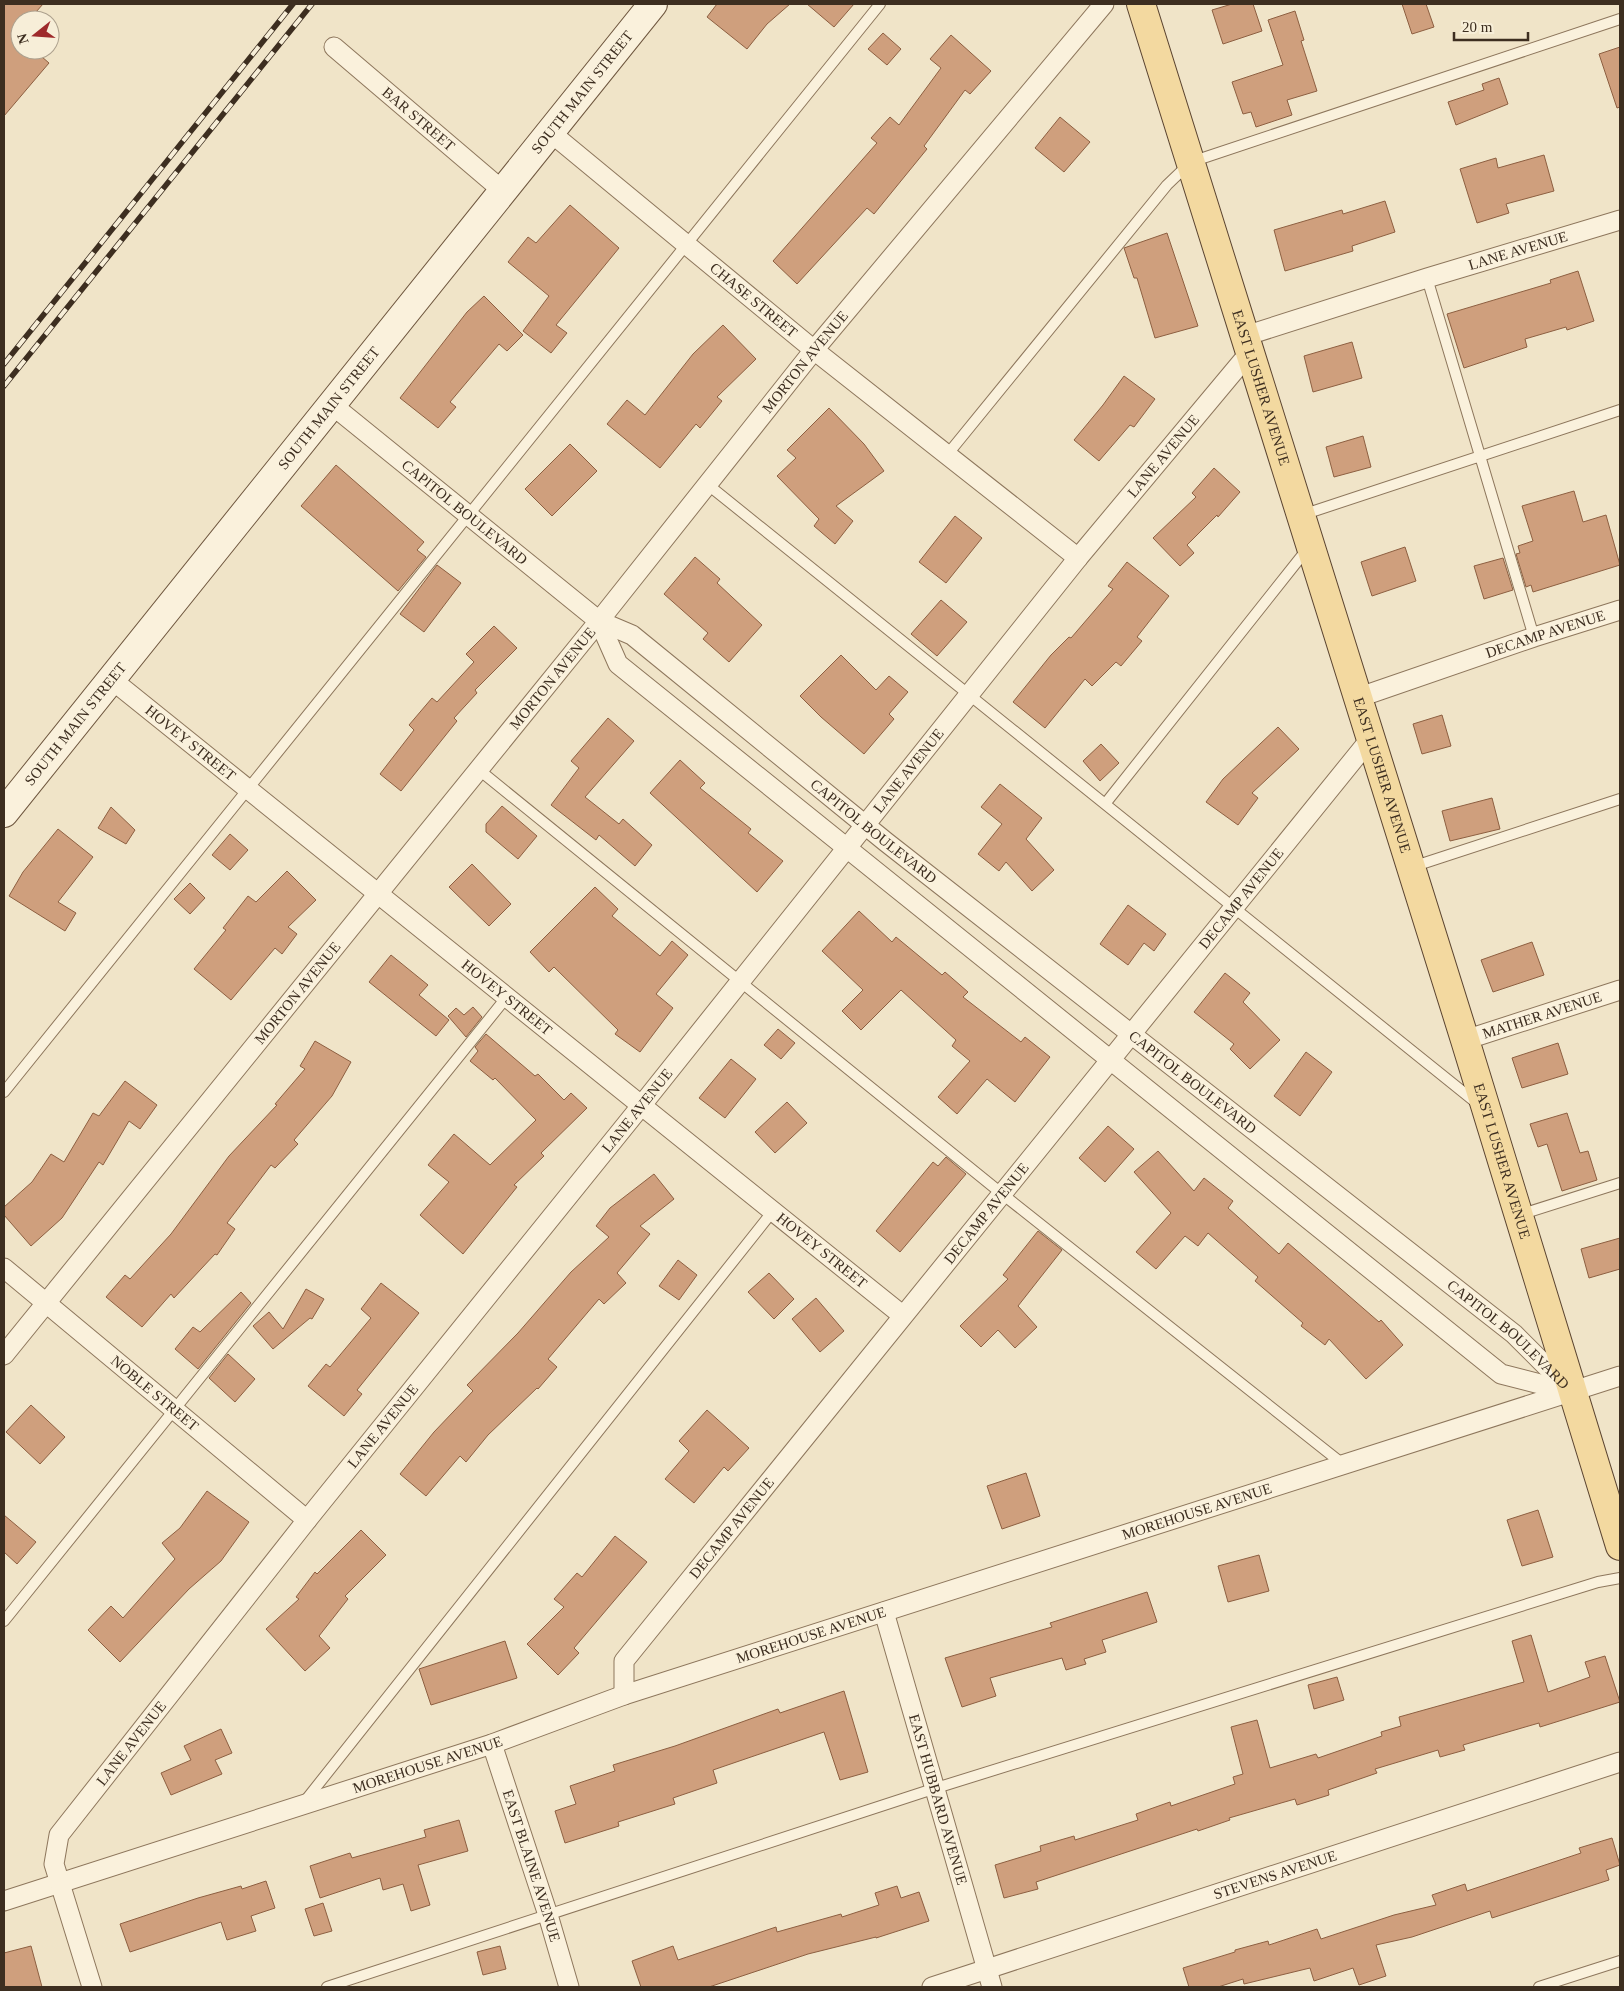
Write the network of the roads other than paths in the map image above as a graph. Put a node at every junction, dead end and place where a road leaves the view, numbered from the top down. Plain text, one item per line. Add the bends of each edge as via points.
1 (653, 4) edge
2 (880, 4) edge
3 (1104, 4) edge
4 (1141, 4) edge
5 (1620, 19) edge
6 (334, 46) dead end
7 (550, 132) junction
8 (1191, 162) junction
9 (503, 191) junction
10 (1620, 220) edge
11 (686, 244) junction
12 (1426, 278) junction
13 (1248, 344) junction
14 (814, 350) junction
15 (331, 404) junction
16 (1620, 410) edge
17 (947, 455) junction
18 (1480, 455) junction
19 (708, 484) junction
20 (468, 515) junction
21 (1301, 515) junction
22 (1310, 545) junction
23 (1078, 558) junction
24 (1620, 610) edge
25 (598, 621) junction
26 (1534, 637) junction
27 (111, 679) junction
28 (969, 694) junction
29 (1357, 698) junction
30 (1370, 738) junction
31 (478, 769) junction
32 (248, 789) junction
33 (1620, 799) edge
34 (1105, 804) junction
35 (4, 813) edge
36 (864, 825) junction
37 (847, 847) junction
38 (1411, 867) junction
39 (377, 894) junction
40 (1234, 907) junction
41 (740, 981) junction
42 (1620, 990) edge
43 (506, 998) junction
44 (1130, 1035) junction
45 (1465, 1040) junction
46 (1109, 1060) junction
47 (4, 1092) edge
48 (641, 1106) junction
49 (1486, 1110) junction
50 (1620, 1182) edge
51 (1001, 1193) junction
52 (773, 1211) junction
53 (1518, 1215) junction
54 (4, 1268) edge
55 (46, 1302) junction
56 (902, 1315) junction
57 (4, 1355) edge
58 (1620, 1376) edge
59 (1572, 1392) junction
60 (174, 1410) junction
61 (1344, 1465) junction
62 (306, 1520) junction
63 (1620, 1546) edge
64 (1620, 1578) edge
65 (884, 1612) junction
66 (4, 1622) edge
67 (624, 1695) junction
68 (492, 1744) junction
69 (1620, 1762) edge
70 (933, 1789) junction
71 (302, 1806) junction
72 (60, 1883) junction
73 (4, 1901) edge
74 (548, 1915) junction
75 (1620, 1961) edge
76 (989, 1979) edge
77 (92, 1987) edge
78 (326, 1987) edge
79 (569, 1987) edge
80 (932, 1987) edge
81 (1540, 1987) edge

1 - 7 main road, SOUTH MAIN STREET
2 - 11 lane
3 - 14 street, MORTON AVENUE
4 - 8 main road, EAST LUSHER AVENUE
5 - 8 lane
6 - 9 street, BAR STREET
7 - 9 main road, SOUTH MAIN STREET
7 - 11 street, CHASE STREET
8 - 13 main road, EAST LUSHER AVENUE
8 - 17 lane via 1167,186
9 - 15 main road, SOUTH MAIN STREET
10 - 12 street, LANE AVENUE
11 - 14 street, CHASE STREET
11 - 20 lane
12 - 13 street, LANE AVENUE
12 - 18 lane
13 - 21 main road, EAST LUSHER AVENUE
13 - 23 street, LANE AVENUE
14 - 17 street, CHASE STREET
14 - 19 street, MORTON AVENUE
15 - 20 street, CAPITOL BOULEVARD
15 - 27 main road, SOUTH MAIN STREET
16 - 18 lane
17 - 23 street, CHASE STREET
18 - 21 lane
18 - 26 lane
19 - 25 street, MORTON AVENUE
19 - 28 lane
20 - 25 street, CAPITOL BOULEVARD
20 - 32 lane
21 - 22 main road, EAST LUSHER AVENUE
22 - 29 main road, EAST LUSHER AVENUE
22 - 34 lane
23 - 28 street, LANE AVENUE
24 - 26 street, DECAMP AVENUE
25 - 31 street, MORTON AVENUE
25 - 36 street, CAPITOL BOULEVARD via 632,635
25 - 37 street, CAPITOL BOULEVARD via 618,664
26 - 29 street, DECAMP AVENUE
27 - 32 street, HOVEY STREET
27 - 35 main road, SOUTH MAIN STREET
28 - 34 lane
28 - 36 street, LANE AVENUE
29 - 30 main road, EAST LUSHER AVENUE
30 - 38 main road, EAST LUSHER AVENUE
30 - 40 street, DECAMP AVENUE
31 - 39 street, MORTON AVENUE
31 - 41 lane
32 - 39 street, HOVEY STREET
32 - 47 lane
33 - 38 lane
34 - 40 lane
36 - 37 street, LANE AVENUE
36 - 44 street, CAPITOL BOULEVARD
37 - 41 street, LANE AVENUE
37 - 46 street, CAPITOL BOULEVARD
38 - 45 main road, EAST LUSHER AVENUE
39 - 43 street, HOVEY STREET
39 - 55 street, MORTON AVENUE
40 - 44 street, DECAMP AVENUE
40 - 49 lane
41 - 48 street, LANE AVENUE
41 - 51 lane
42 - 45 street, MATHER AVENUE
43 - 48 street, HOVEY STREET
43 - 60 lane
44 - 46 street, DECAMP AVENUE
44 - 59 street, CAPITOL BOULEVARD via 1514,1334
45 - 49 main road, EAST LUSHER AVENUE
46 - 51 street, DECAMP AVENUE
46 - 59 street, CAPITOL BOULEVARD via 1501,1374
48 - 52 street, HOVEY STREET
48 - 62 street, LANE AVENUE
49 - 53 main road, EAST LUSHER AVENUE
50 - 53 lane
51 - 56 street, DECAMP AVENUE
51 - 61 lane
52 - 56 street, HOVEY STREET
52 - 71 lane
53 - 59 main road, EAST LUSHER AVENUE
54 - 55 street, NOBLE STREET
55 - 57 street, MORTON AVENUE
55 - 60 street, NOBLE STREET
56 - 67 street, DECAMP AVENUE via 624,1661
58 - 59 street, MOREHOUSE AVENUE
59 - 61 street, MOREHOUSE AVENUE
59 - 63 main road, EAST LUSHER AVENUE
60 - 62 street, NOBLE STREET
60 - 66 lane
61 - 65 street, MOREHOUSE AVENUE
62 - 72 street, LANE AVENUE via 59,1835 54,1864
64 - 70 lane via 1588,1585
65 - 67 street, MOREHOUSE AVENUE
65 - 70 street, EAST HUBBARD AVENUE
67 - 68 street, MOREHOUSE AVENUE
68 - 71 street, MOREHOUSE AVENUE
68 - 74 street, EAST BLAINE AVENUE
69 - 76 street, STEVENS AVENUE
70 - 74 lane
70 - 76 street, EAST HUBBARD AVENUE
71 - 72 street, MOREHOUSE AVENUE
72 - 73 street, MOREHOUSE AVENUE
72 - 77 street, LANE AVENUE
74 - 78 lane
74 - 79 street, EAST BLAINE AVENUE
75 - 81 lane
76 - 80 street, STEVENS AVENUE

